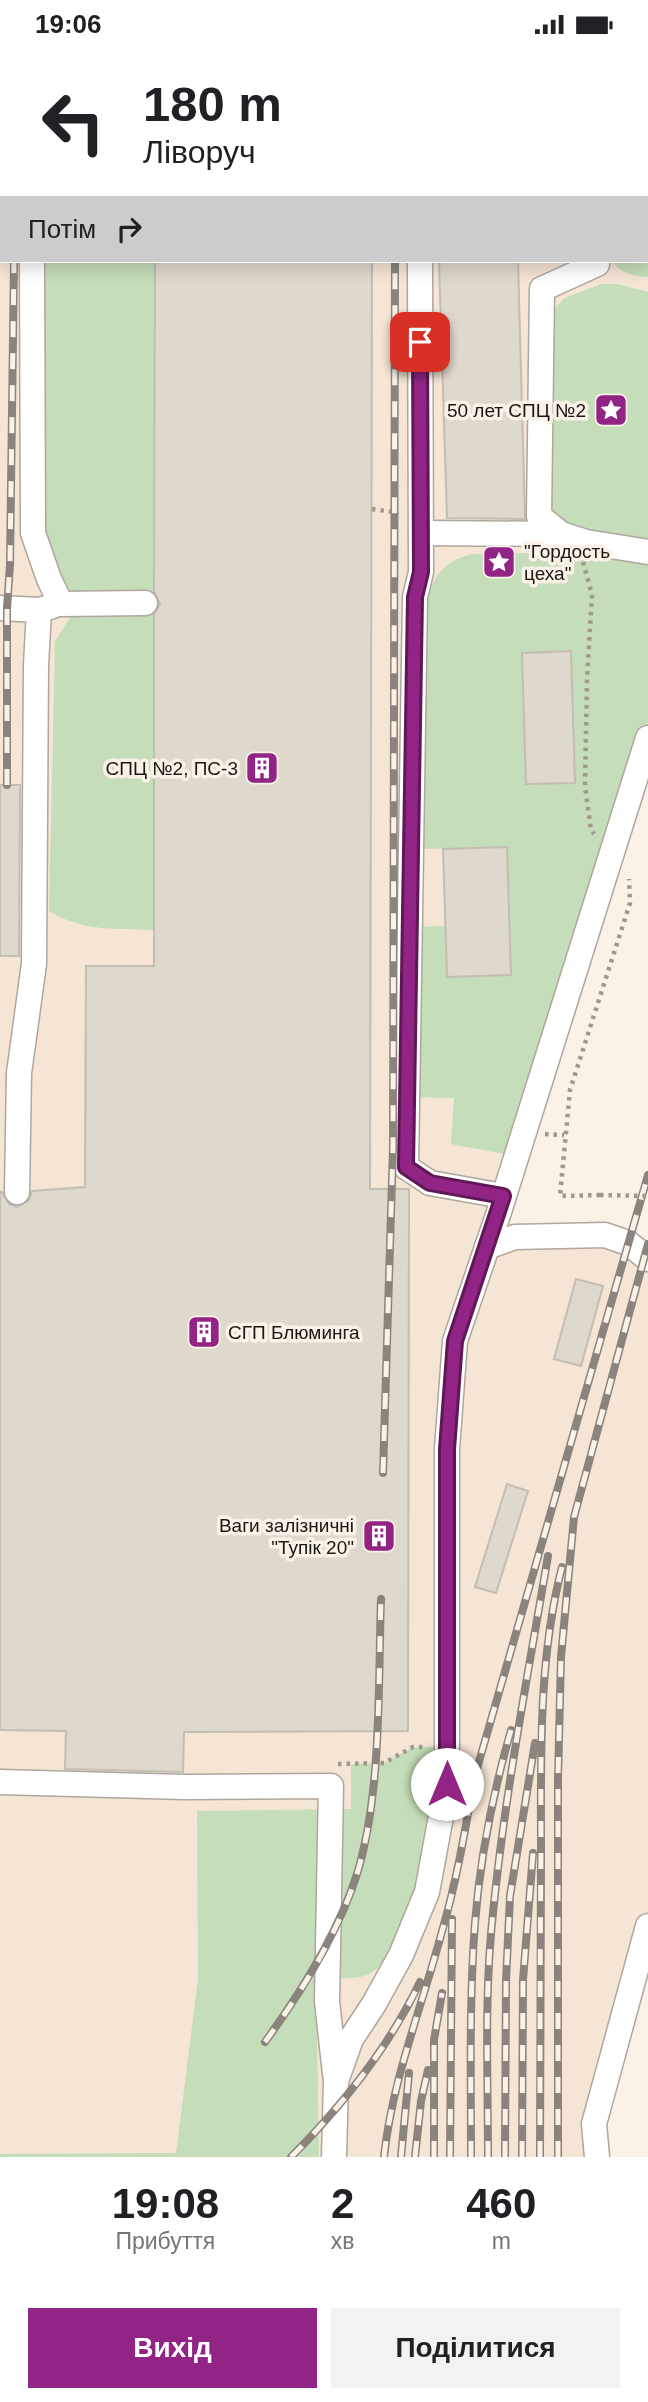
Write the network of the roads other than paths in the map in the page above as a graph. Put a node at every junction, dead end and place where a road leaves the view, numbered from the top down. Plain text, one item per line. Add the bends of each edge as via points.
1 (33, 263) edge
2 (420, 263) edge
3 (597, 263) edge
4 (421, 533) junction
5 (561, 534) junction
6 (648, 552) edge
7 (145, 603) dead end
8 (50, 607) junction
9 (0, 608) edge
10 (648, 738) edge
11 (17, 1192) dead end
12 (503, 1196) junction
13 (487, 1247) junction
14 (648, 1259) edge
15 (0, 1783) edge
16 (648, 1926) edge
17 (336, 2081) junction
18 (334, 2157) edge
19 (597, 2157) edge

1 - 8 lane via 33,533 49,579
2 - 4 lane
3 - 5 lane via 542,289 539,516
4 - 5 lane
4 - 12 lane via 421,572 415,597 406,1167 430,1183
5 - 6 lane
7 - 8 lane
8 - 9 lane
8 - 11 lane via 36,665 34,964 19,1073
10 - 12 lane
12 - 13 lane
13 - 14 lane via 515,1237 605,1235 628,1243
13 - 17 lane via 455,1341 447,1449 447,1784 428,1892 401,1955 351,2039
15 - 17 lane via 331,1786 327,2001
16 - 19 lane via 594,2124
17 - 18 lane

